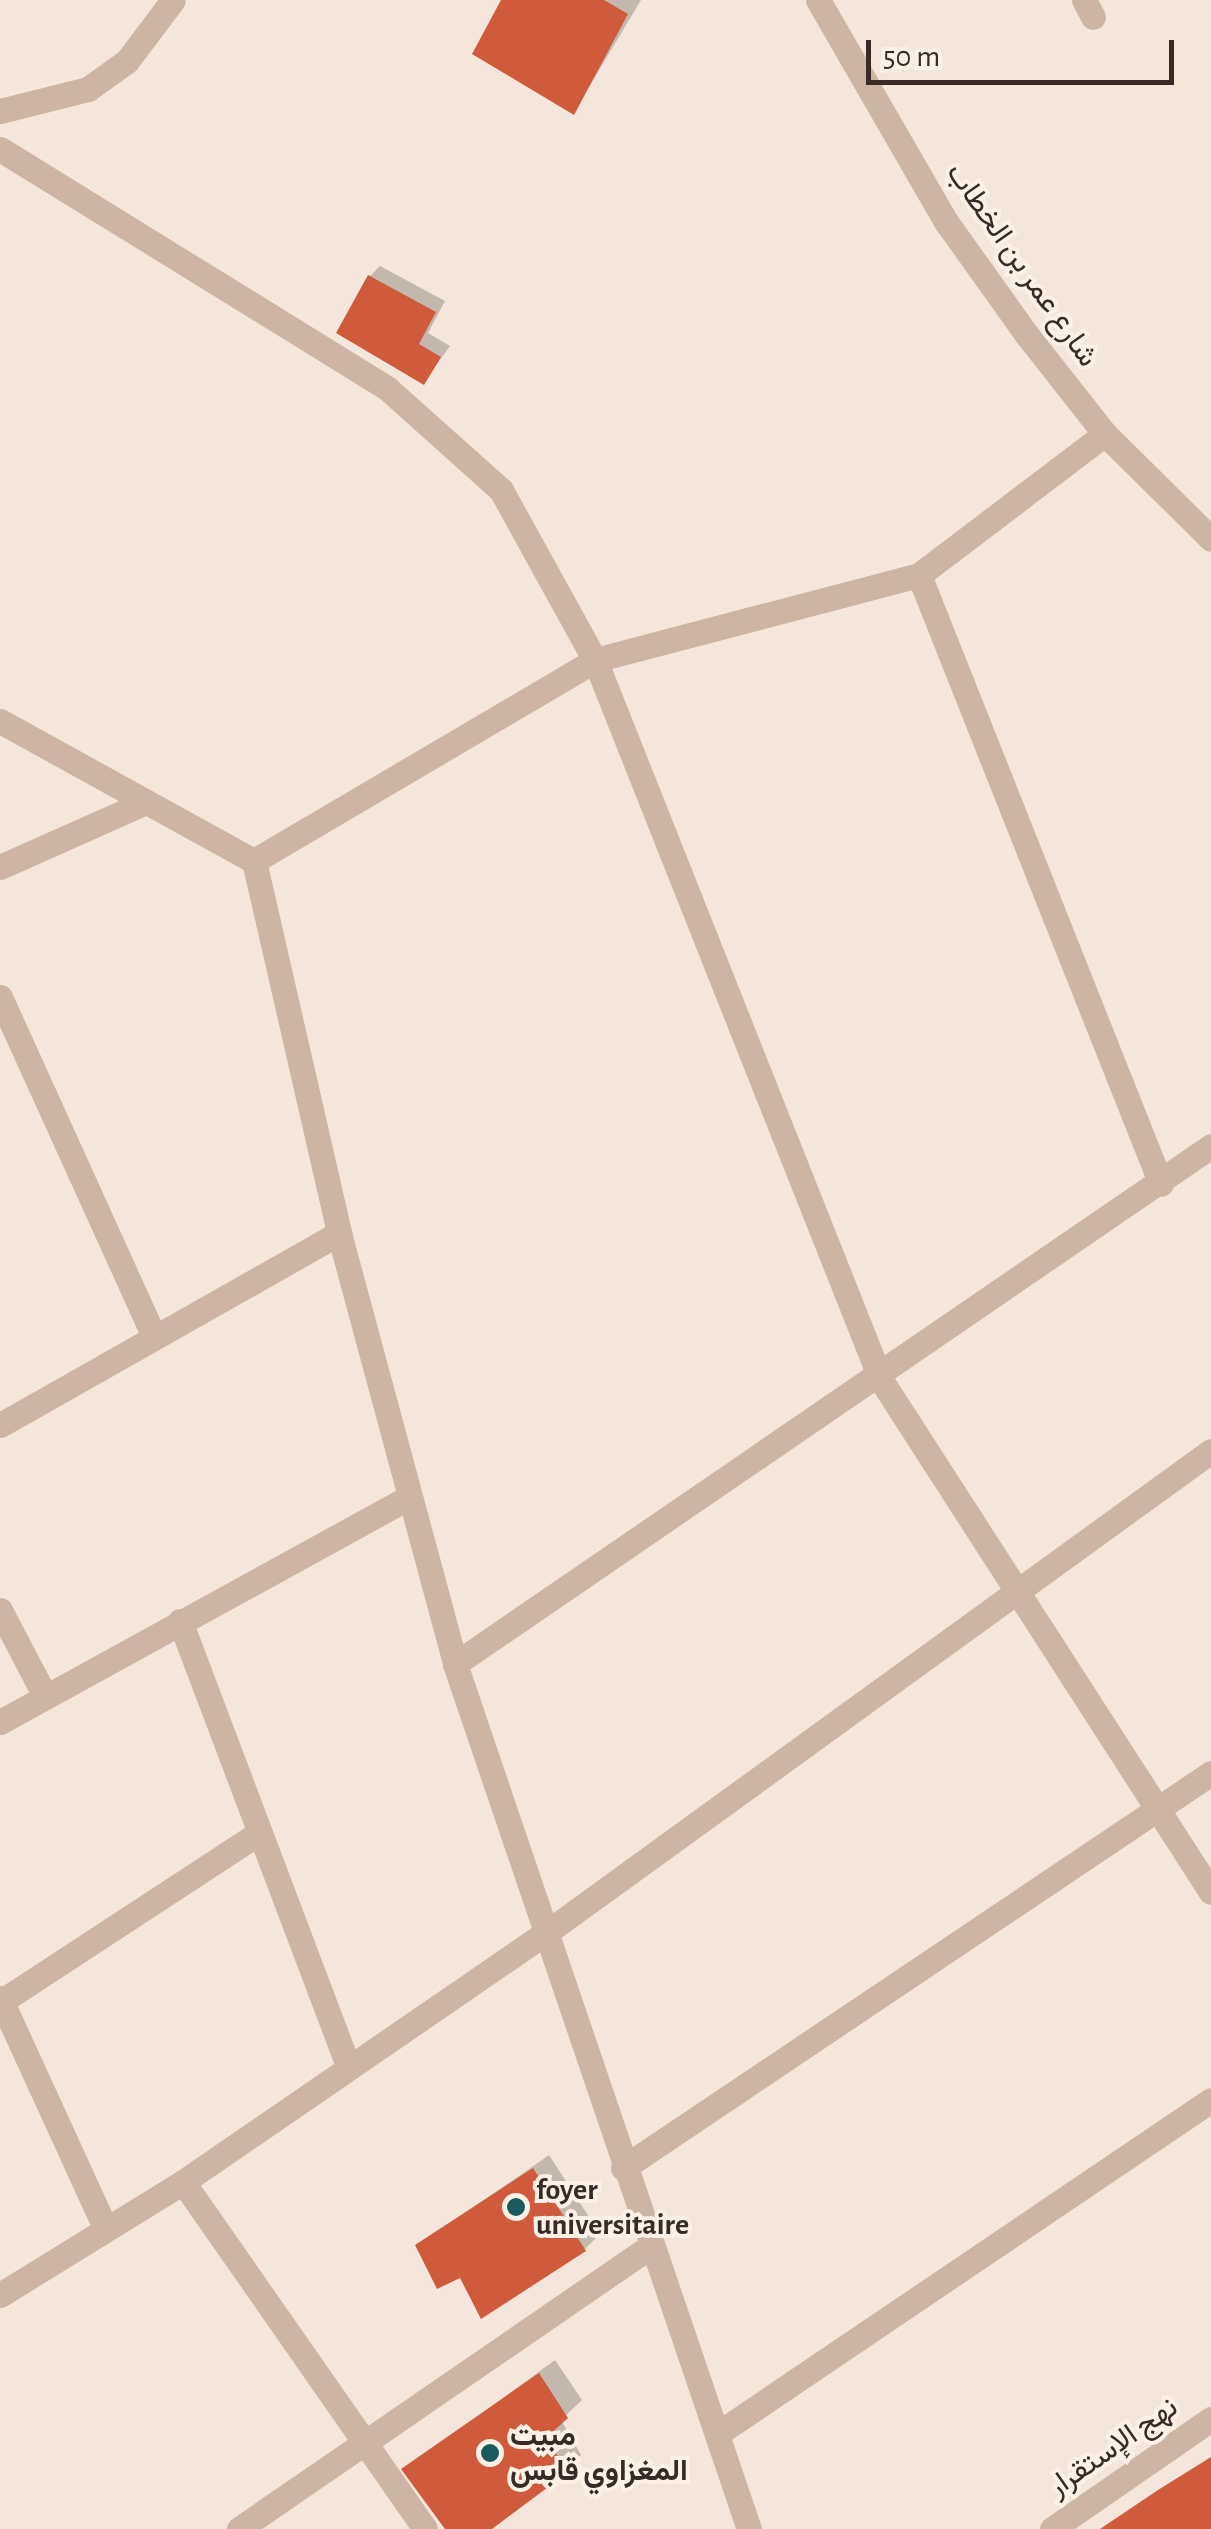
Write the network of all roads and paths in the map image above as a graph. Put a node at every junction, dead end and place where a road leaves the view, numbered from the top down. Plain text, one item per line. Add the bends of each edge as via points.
1 (173, 0) edge
2 (818, 0) edge
3 (0, 110) edge
4 (0, 148) edge
5 (1104, 434) junction
6 (1211, 538) edge
7 (919, 575) junction
8 (595, 660) junction
9 (0, 721) edge
10 (140, 804) junction
11 (254, 861) junction
12 (0, 867) edge
13 (0, 997) edge
14 (1211, 1146) edge
15 (1161, 1184) junction
16 (340, 1234) junction
17 (154, 1336) junction
18 (881, 1380) junction
19 (0, 1425) edge
20 (1211, 1452) edge
21 (407, 1498) junction
22 (1018, 1600) junction
23 (0, 1610) edge
24 (180, 1621) junction
25 (455, 1664) junction
26 (46, 1696) junction
27 (0, 1722) edge
28 (1211, 1773) edge
29 (1158, 1812) junction
30 (257, 1834) junction
31 (1211, 1892) edge
32 (543, 1935) junction
33 (1, 2000) edge
34 (348, 2064) junction
35 (1211, 2100) edge
36 (623, 2168) junction
37 (183, 2182) junction
38 (106, 2229) junction
39 (650, 2246) junction
40 (0, 2295) edge
41 (1211, 2419) edge
42 (717, 2434) junction
43 (364, 2444) junction
44 (239, 2529) edge
45 (425, 2529) edge
46 (748, 2529) edge
47 (1052, 2529) edge

1 - 3 street via 128,61 88,89
2 - 5 street, شارع عمر بن الخطاب via 947,223
4 - 8 street via 452,437 543,550
5 - 6 street, شارع عمر بن الخطاب
5 - 7 street
7 - 8 street
7 - 15 street
8 - 11 street
8 - 18 street
9 - 10 street
10 - 11 street
10 - 12 street
11 - 16 street
13 - 17 street
14 - 15 street
15 - 18 street
16 - 17 street
16 - 21 street
17 - 19 street
18 - 22 street
18 - 25 street
20 - 22 street
21 - 24 street
21 - 25 street
22 - 29 street
22 - 32 street
23 - 26 street
24 - 26 street
24 - 30 street
25 - 32 street
26 - 27 street
28 - 29 street
29 - 31 street
29 - 36 street
30 - 33 street
30 - 34 street
32 - 34 street
32 - 36 street
33 - 38 street
34 - 37 street
35 - 42 street
36 - 39 street
37 - 38 street
37 - 43 street
38 - 40 street
39 - 42 street
39 - 43 street
41 - 47 street, نهج الإستقرار
42 - 46 street
43 - 44 street
43 - 45 street

